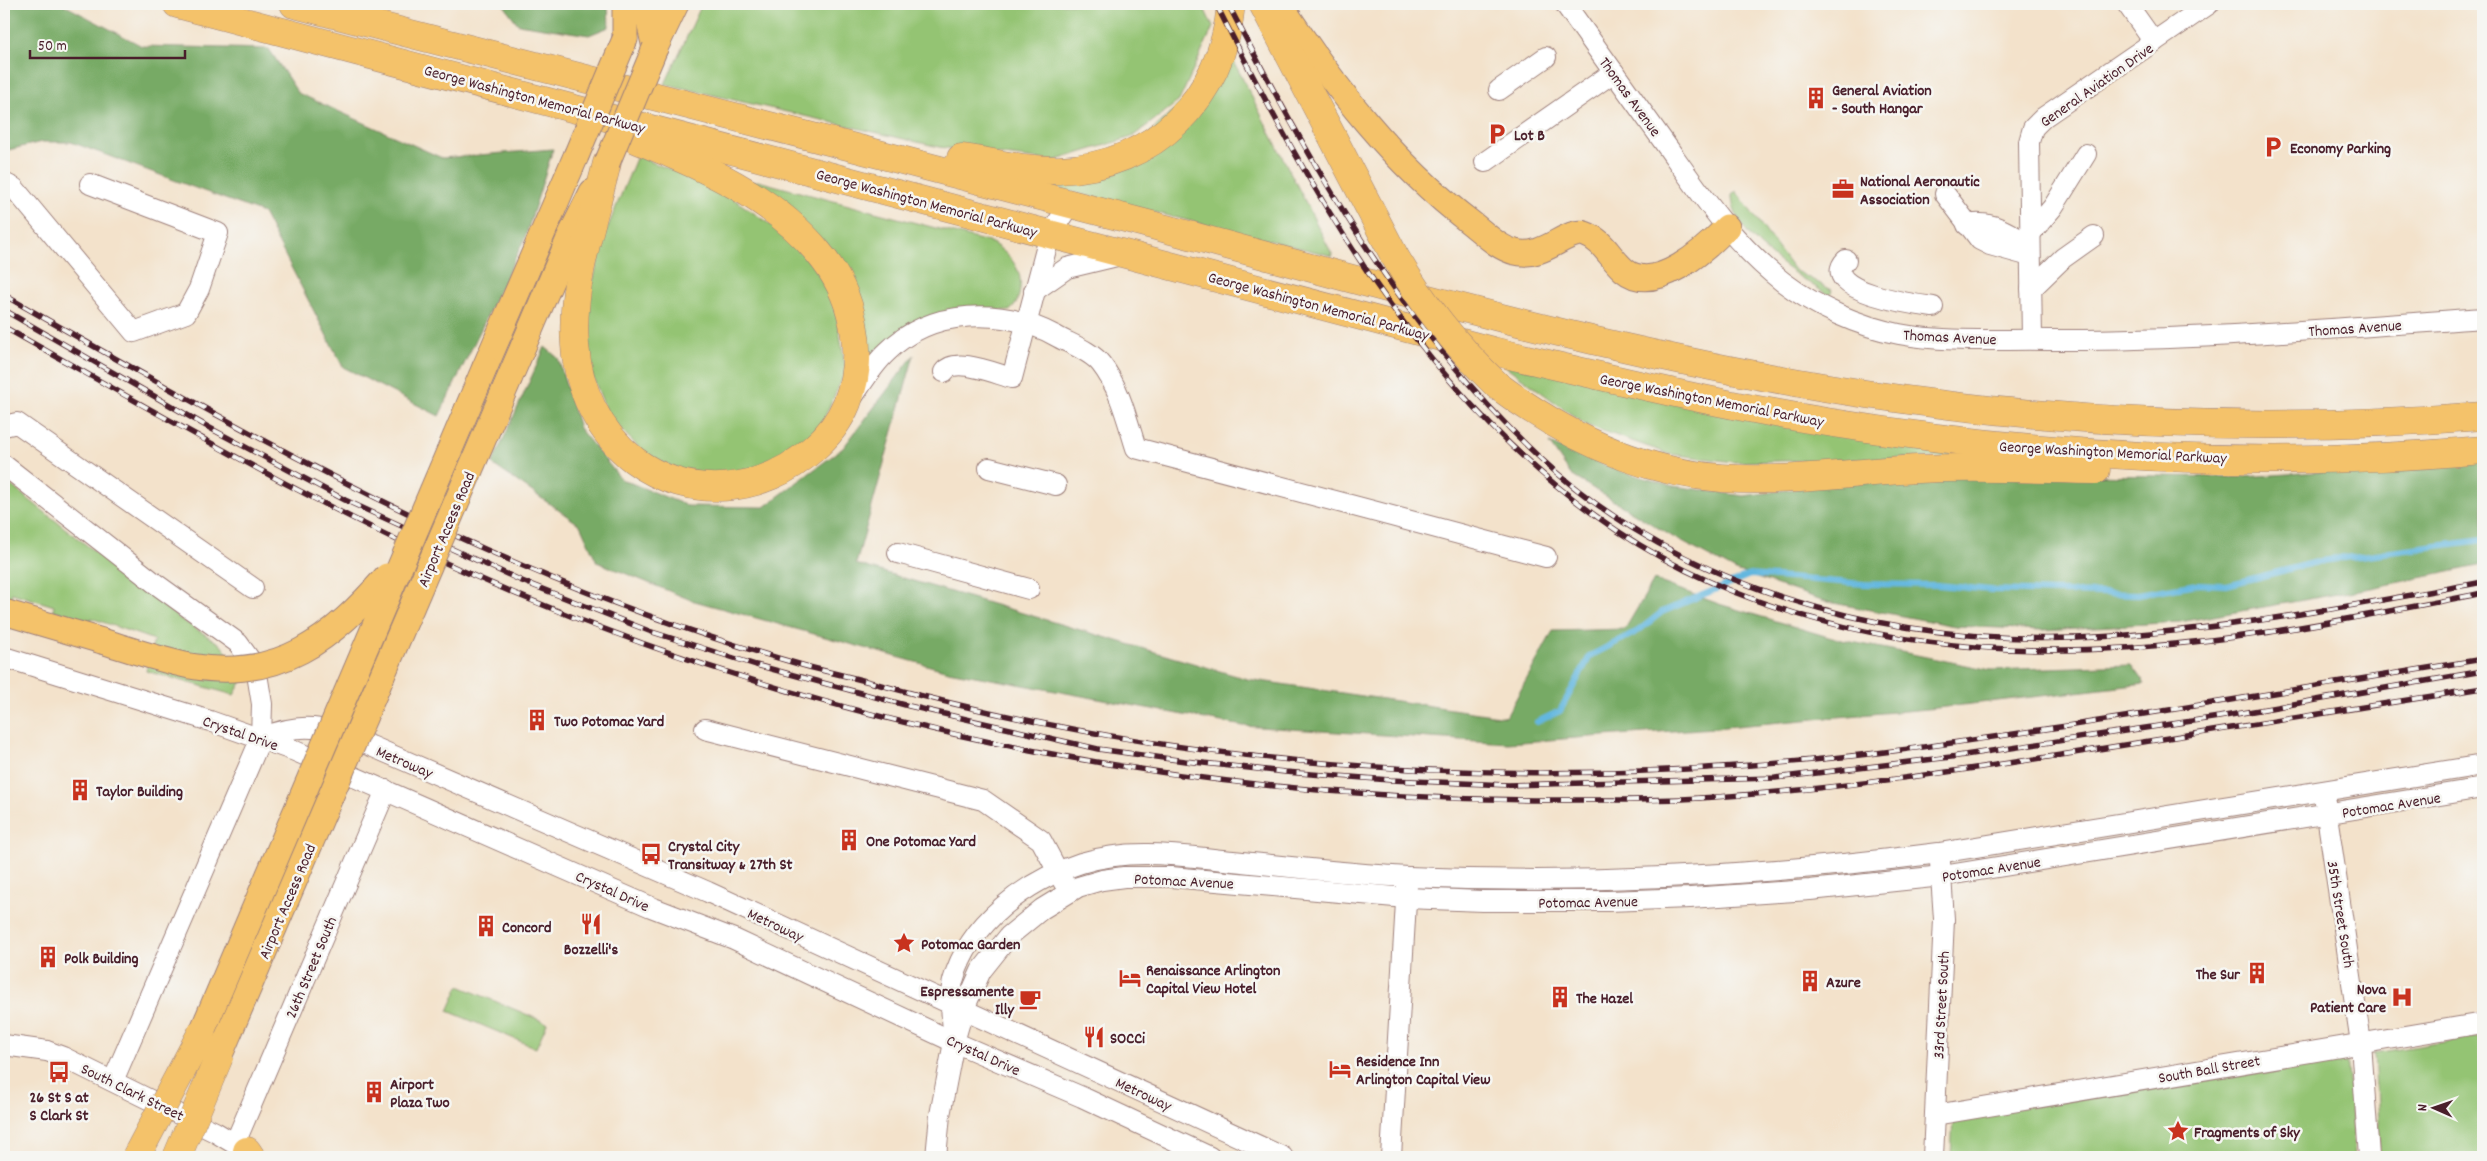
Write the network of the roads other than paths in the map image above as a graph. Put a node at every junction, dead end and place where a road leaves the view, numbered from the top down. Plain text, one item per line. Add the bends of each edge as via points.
1 (177, 4) edge
2 (294, 4) edge
3 (625, 4) edge
4 (644, 4) edge
5 (676, 4) edge
6 (1232, 4) edge
7 (1263, 4) edge
8 (1280, 4) edge
9 (1565, 4) edge
10 (2127, 4) edge
11 (2209, 4) edge
12 (625, 39) junction
13 (2154, 42) junction
14 (655, 48) junction
15 (1546, 57) dead end
16 (1614, 72) junction
17 (1499, 90) dead end
18 (542, 100) junction
19 (845, 145) junction
20 (2086, 154) dead end
21 (1485, 162) dead end
22 (607, 163) junction
23 (4, 183) edge
24 (90, 184) dead end
25 (1945, 194) dead end
26 (1070, 204) junction
27 (1967, 225) junction
28 (1727, 227) junction
29 (1050, 234) junction
30 (2094, 236) dead end
31 (2030, 245) junction
32 (1126, 254) junction
33 (1846, 260) dead end
34 (2031, 289) junction
35 (1034, 291) junction
36 (1933, 307) dead end
37 (2483, 318) edge
38 (1026, 323) junction
39 (2032, 339) junction
40 (944, 372) dead end
41 (846, 405) junction
42 (2483, 416) edge
43 (4, 426) edge
44 (2483, 450) edge
45 (2226, 458) junction
46 (4, 465) edge
47 (989, 468) dead end
48 (1056, 485) dead end
49 (898, 553) dead end
50 (1546, 557) dead end
51 (402, 559) junction
52 (253, 588) dead end
53 (1029, 589) dead end
54 (4, 612) edge
55 (4, 657) edge
56 (705, 729) dead end
57 (261, 738) junction
58 (2483, 765) edge
59 (2483, 788) edge
60 (386, 790) junction
61 (2323, 791) junction
62 (2327, 814) junction
63 (1939, 852) junction
64 (1059, 872) junction
65 (1942, 876) junction
66 (1408, 877) junction
67 (1068, 892) junction
68 (1406, 898) junction
69 (957, 1008) junction
70 (2483, 1023) edge
71 (201, 1034) junction
72 (954, 1042) junction
73 (2361, 1043) junction
74 (4, 1045) edge
75 (219, 1057) junction
76 (113, 1081) junction
77 (1935, 1115) junction
78 (247, 1152) edge
79 (136, 1157) edge
80 (154, 1157) edge
81 (177, 1157) edge
82 (199, 1157) edge
83 (936, 1157) edge
84 (1210, 1157) edge
85 (1283, 1157) edge
86 (1391, 1157) edge
87 (1933, 1157) edge
88 (2369, 1157) edge

1 - 18 highway, George Washington Memorial Parkway
2 - 19 highway, George Washington Memorial Parkway
3 - 12 main road
4 - 12 main road, Airport Access Road
4 - 14 main road
5 - 14 main road, Airport Access Road
6 - 19 highway via 1222,54 1202,91 1188,110 1160,136 1120,159 1081,168 1039,170
7 - 45 highway, bridge via 1394,255 1439,325 1498,386 1538,415 1593,445 1650,465 1720,478 1764,479 1960,468 2140,471
8 - 28 main road via 1312,53 1393,153 1442,200 1505,249 1520,254 1533,253 1581,233 1596,240 1630,274 1648,277 1674,269 1700,252
9 - 16 street, Thomas Avenue
10 - 13 street
11 - 13 street, General Aviation Drive
12 - 51 main road, Airport Access Road, bridge
13 - 31 street, General Aviation Drive via 2038,122 2030,136
14 - 22 main road, Airport Access Road, bridge
15 - 17 street
16 - 21 street
16 - 28 street, Thomas Avenue
18 - 29 highway, George Washington Memorial Parkway
18 - 41 highway via 658,148 728,182 778,213 817,250 842,290 855,331 855,369
19 - 26 highway, George Washington Memorial Parkway
20 - 31 street
22 - 41 highway via 575,301 575,347 586,396 596,417 625,453 645,468 688,485 729,487 751,484 773,477 808,454 822,441
22 - 75 main road, Airport Access Road, bridge via 572,232
23 - 24 street via 14,188 134,332 186,313 199,289 218,233
25 - 27 street
26 - 29 street
26 - 42 highway, George Washington Memorial Parkway via 1579,337 1860,393 2025,413 2200,424 2330,424
27 - 31 street via 1987,224
27 - 31 street via 1980,240 1990,245
28 - 39 street, Thomas Avenue via 1784,283 1849,319 1916,336
29 - 32 highway, George Washington Memorial Parkway
29 - 35 street
30 - 34 street via 2063,258
31 - 34 street, General Aviation Drive
32 - 35 street via 1067,268
32 - 45 highway, George Washington Memorial Parkway via 1493,351 1658,390 1771,412 1994,445 2107,454
33 - 36 street via 1842,274 1854,287 1897,301
34 - 39 street, General Aviation Drive
35 - 38 street
37 - 39 street, Thomas Avenue via 2242,335
38 - 40 street via 1012,378 960,365
38 - 41 street via 969,316 938,321 924,327 886,353
38 - 50 street via 1051,333 1100,362 1118,392 1136,448
43 - 52 street via 17,423
44 - 45 highway, George Washington Memorial Parkway
46 - 57 street via 156,584 238,643 256,668 262,704
47 - 48 street
49 - 53 street
51 - 54 main road, bridge via 334,631 304,650 273,662 243,668 176,663
51 - 71 main road, Airport Access Road, bridge
55 - 57 street, Crystal Drive
56 - 64 street via 983,800 1041,840
57 - 60 street, Crystal Drive
57 - 69 street, Metroway via 288,728 308,726 355,740 708,892
57 - 76 street
58 - 61 street, Potomac Avenue
59 - 62 street, Potomac Avenue
60 - 72 street, Crystal Drive via 651,907 734,939
60 - 78 street, 26th Street South
61 - 62 street, 35th Street South
61 - 63 street, Potomac Avenue
62 - 65 street, Potomac Avenue
62 - 73 street, 35th Street South
63 - 65 street, 33rd Street South
63 - 66 street, Potomac Avenue via 1870,862 1692,875 1564,880
64 - 66 street, Potomac Avenue via 1083,862 1154,853
64 - 67 street
64 - 69 street, Potomac Avenue via 1021,892 988,922 962,960 952,982
65 - 68 street, Potomac Avenue via 1690,898 1548,902
65 - 77 street, 33rd Street South via 1944,919
66 - 68 street
67 - 68 street, Potomac Avenue via 1102,880 1148,876
67 - 69 street, Potomac Avenue via 1024,923 993,953
68 - 86 street
69 - 72 street, Potomac Avenue
69 - 85 street, Metroway
70 - 73 street, South Ball Street
71 - 79 highway, bridge
71 - 80 highway, bridge
72 - 83 street, Potomac Avenue via 940,1115
72 - 84 street, Crystal Drive
73 - 77 street, South Ball Street
73 - 88 street, 35th Street South
74 - 76 street, South Clark Street via 55,1053
75 - 81 highway, bridge
75 - 82 highway, bridge via 203,1115
76 - 78 street, South Clark Street
77 - 87 street, 33rd Street South

